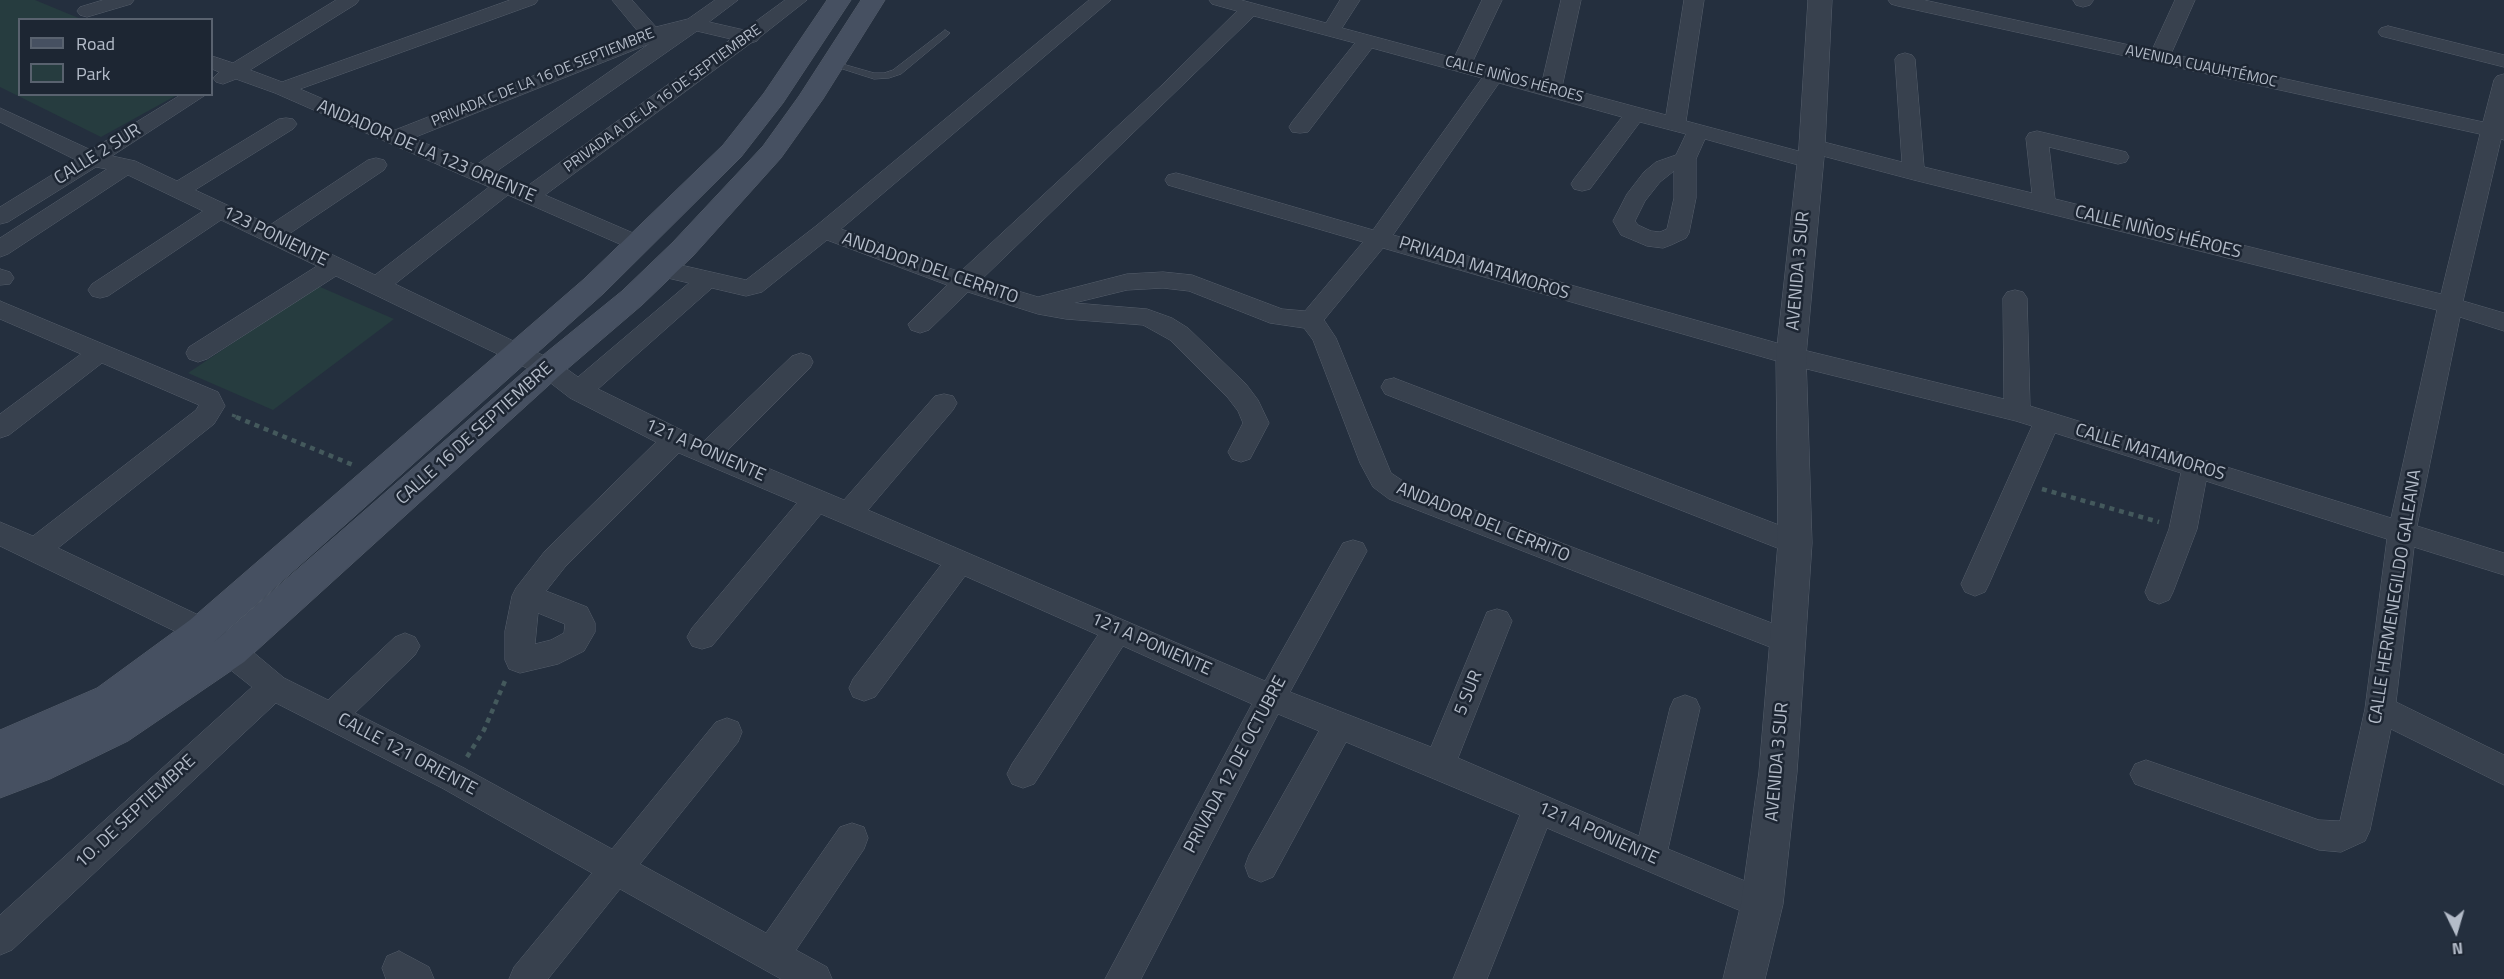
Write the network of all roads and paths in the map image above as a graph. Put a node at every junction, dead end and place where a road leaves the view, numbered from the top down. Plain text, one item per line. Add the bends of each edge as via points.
1 (124, 0) edge
2 (349, 0) edge
3 (528, 0) edge
4 (622, 0) edge
5 (728, 0) edge
6 (797, 0) edge
7 (839, 0) edge
8 (873, 0) edge
9 (1101, 0) edge
10 (1219, 0) edge
11 (1350, 0) edge
12 (1492, 0) edge
13 (1571, 0) edge
14 (1694, 0) edge
15 (1820, 0) edge
16 (1898, 0) edge
17 (2185, 0) edge
18 (1250, 9) junction
19 (103, 18) edge
20 (693, 24) junction
21 (1331, 30) junction
22 (2388, 32) dead end
23 (945, 33) dead end
24 (750, 37) junction
25 (656, 40) junction
26 (1368, 40) junction
27 (2159, 57) junction
28 (1905, 59) dead end
29 (2504, 61) edge
30 (213, 63) edge
31 (832, 64) junction
32 (1461, 65) junction
33 (234, 72) junction
34 (1495, 74) junction
35 (2504, 80) edge
36 (213, 84) edge
37 (282, 89) junction
38 (1551, 89) junction
39 (194, 96) edge
40 (1636, 113) junction
41 (5, 122) edge
42 (286, 124) dead end
43 (1675, 124) junction
44 (1299, 127) dead end
45 (1698, 131) junction
46 (2498, 132) edge
47 (394, 138) junction
48 (1810, 153) junction
49 (2118, 157) dead end
50 (91, 159) junction
51 (1685, 159) dead end
52 (376, 165) dead end
53 (127, 166) junction
54 (1914, 173) junction
55 (478, 174) junction
56 (1176, 180) dead end
57 (1582, 184) dead end
58 (504, 187) junction
59 (178, 190) junction
60 (528, 196) junction
61 (2044, 206) junction
62 (219, 210) junction
63 (0, 217) edge
64 (824, 231) junction
65 (271, 235) junction
66 (1378, 238) junction
67 (639, 244) junction
68 (0, 249) edge
69 (334, 266) junction
70 (663, 269) junction
71 (707, 280) junction
72 (965, 283) junction
73 (377, 286) junction
74 (100, 290) dead end
75 (2015, 298) dead end
76 (2450, 305) junction
77 (1038, 306) junction
78 (0, 309) edge
79 (1311, 320) junction
80 (2504, 322) edge
81 (920, 324) dead end
82 (100, 352) junction
83 (198, 353) dead end
84 (516, 354) junction
85 (1791, 357) junction
86 (801, 362) dead end
87 (548, 368) junction
88 (1394, 387) dead end
89 (579, 391) junction
90 (944, 403) dead end
91 (212, 406) junction
92 (2017, 412) junction
93 (2047, 421) junction
94 (0, 428) edge
95 (675, 440) junction
96 (1241, 452) dead end
97 (707, 454) junction
98 (2196, 466) junction
99 (380, 476) junction
100 (2021, 483) junction
101 (816, 500) junction
102 (848, 514) junction
103 (2182, 529) junction
104 (2402, 532) junction
105 (0, 533) edge
106 (1795, 543) junction
107 (36, 550) junction
108 (1353, 551) dead end
109 (960, 561) junction
110 (2504, 564) edge
111 (1975, 584) dead end
112 (2159, 592) dead end
113 (526, 596) junction
114 (1497, 621) dead end
115 (1118, 630) junction
116 (203, 631) junction
117 (702, 637) dead end
118 (1788, 642) junction
119 (405, 646) dead end
120 (231, 651) junction
121 (520, 660) junction
122 (273, 687) junction
123 (864, 688) dead end
124 (1271, 698) junction
125 (1685, 708) dead end
126 (2380, 709) junction
127 (332, 716) junction
128 (1339, 725) junction
129 (727, 732) dead end
130 (0, 748) edge
131 (1440, 765) junction
132 (2504, 771) edge
133 (1023, 774) dead end
134 (2146, 774) dead end
135 (453, 778) junction
136 (0, 780) edge
137 (1539, 808) junction
138 (852, 838) dead end
139 (1650, 858) junction
140 (1261, 866) dead end
141 (615, 868) junction
142 (1762, 904) junction
143 (0, 938) edge
144 (772, 955) junction
145 (526, 979) edge
146 (815, 979) edge
147 (1122, 979) edge
148 (1470, 979) edge
149 (1744, 979) edge

1 - 19 street via 87,11
2 - 33 street
3 - 37 street
4 - 25 street
5 - 20 street
6 - 24 street, PRIVADA A DE LA 16 DE SEPTIEMBRE
7 - 67 main road, CALLE 16 DE SEPTIEMBRE via 774,98 732,151
8 - 31 main road, CALLE 16 DE SEPTIEMBRE
9 - 64 street
10 - 18 street, CALLE NIÑOS HÉROES
11 - 21 street
12 - 32 street
13 - 38 street
14 - 43 street
15 - 48 street, AVENIDA 3 SUR
16 - 27 street, AVENIDA CUAUHTÉMOC
17 - 27 street
18 - 21 street, CALLE NIÑOS HÉROES
18 - 72 street
20 - 24 street
20 - 25 street
21 - 26 street, CALLE NIÑOS HÉROES
22 - 29 street
23 - 31 lane via 897,72 885,76
24 - 60 street, PRIVADA A DE LA 16 DE SEPTIEMBRE
25 - 47 street, PRIVADA C DE LA 16 DE SEPTIEMBRE
25 - 55 street
26 - 32 street, CALLE NIÑOS HÉROES
26 - 44 street
27 - 46 street, AVENIDA CUAUHTÉMOC
28 - 54 street
30 - 33 street, ANDADOR DE LA 123 ORIENTE
31 - 70 main road, CALLE 16 DE SEPTIEMBRE via 772,152
32 - 34 street, CALLE NIÑOS HÉROES
33 - 36 street
33 - 37 street, ANDADOR DE LA 123 ORIENTE
34 - 38 street, CALLE NIÑOS HÉROES
34 - 66 street
35 - 46 street, CALLE HERMENEGILDO GALEANA
37 - 47 street, ANDADOR DE LA 123 ORIENTE
38 - 40 street, CALLE NIÑOS HÉROES
39 - 50 street, CALLE 2 SUR
40 - 43 street, CALLE NIÑOS HÉROES
40 - 57 street
41 - 50 street, 123 PONIENTE
42 - 59 street
43 - 45 street, CALLE NIÑOS HÉROES
45 - 48 street, CALLE NIÑOS HÉROES
45 - 51 street
46 - 76 street, CALLE HERMENEGILDO GALEANA
47 - 55 street, ANDADOR DE LA 123 ORIENTE
48 - 54 street, CALLE NIÑOS HÉROES
48 - 85 street, AVENIDA 3 SUR
49 - 61 street via 2037,138
50 - 53 street, 123 PONIENTE
50 - 63 street, CALLE 2 SUR
52 - 65 street
53 - 59 street, 123 PONIENTE
53 - 68 street
54 - 61 street, CALLE NIÑOS HÉROES
55 - 58 street, ANDADOR DE LA 123 ORIENTE
56 - 66 street, PRIVADA MATAMOROS
58 - 60 street, ANDADOR DE LA 123 ORIENTE
58 - 73 street
59 - 62 street, 123 PONIENTE
60 - 67 street, ANDADOR DE LA 123 ORIENTE
61 - 76 street, CALLE NIÑOS HÉROES
62 - 65 street, 123 PONIENTE
62 - 74 street
64 - 71 street via 754,286
64 - 72 street, ANDADOR DEL CERRITO
65 - 69 street, 123 PONIENTE
66 - 79 street
66 - 85 street, PRIVADA MATAMOROS
67 - 84 main road, CALLE 16 DE SEPTIEMBRE
69 - 73 street, 123 PONIENTE
69 - 83 street
70 - 71 street
70 - 87 main road, CALLE 16 DE SEPTIEMBRE
71 - 89 street
72 - 77 street, ANDADOR DEL CERRITO
72 - 81 street
73 - 84 street, 123 PONIENTE
75 - 92 street
76 - 80 street, CALLE NIÑOS HÉROES
76 - 104 street, CALLE HERMENEGILDO GALEANA
77 - 79 street, ANDADOR DEL CERRITO via 1128,282 1163,280 1192,283 1279,317
77 - 96 street via 1147,317 1179,334 1249,407 1256,423
78 - 82 street
79 - 118 street, ANDADOR DEL CERRITO via 1324,338 1373,463 1382,480 1399,492
82 - 91 street via 209,399
82 - 94 street
84 - 87 street, 123 PONIENTE
84 - 99 main road, CALLE 16 DE SEPTIEMBRE
85 - 92 street, CALLE MATAMOROS
85 - 106 street, AVENIDA 3 SUR
86 - 97 street
87 - 89 street, 121 A PONIENTE
87 - 120 main road, CALLE 16 DE SEPTIEMBRE
88 - 106 street
89 - 95 street, 121 A PONIENTE
90 - 102 street
91 - 99 path
91 - 107 street via 205,417
92 - 93 street, CALLE MATAMOROS
93 - 98 street, CALLE MATAMOROS
93 - 100 street
95 - 97 street, 121 A PONIENTE
95 - 113 street via 555,559
97 - 101 street, 121 A PONIENTE
98 - 103 street
98 - 104 street, CALLE MATAMOROS
99 - 116 main road, CALLE 16 DE SEPTIEMBRE
100 - 103 path
100 - 111 street
101 - 102 street, 121 A PONIENTE
101 - 117 street
102 - 109 street, 121 A PONIENTE
103 - 112 street
104 - 110 street, CALLE MATAMOROS
104 - 126 street, CALLE HERMENEGILDO GALEANA
105 - 107 street, CALLE 121 ORIENTE
106 - 118 street, AVENIDA 3 SUR
107 - 116 street, CALLE 121 ORIENTE
108 - 124 street, PRIVADA 12 DE OCTUBRE
109 - 115 street, 121 A PONIENTE
109 - 123 street
113 - 121 street
113 - 121 street via 577,616 580,632 574,642 558,651
114 - 131 street, 5 SUR
115 - 124 street, 121 A PONIENTE
115 - 133 street
116 - 120 street, CALLE 121 ORIENTE
116 - 130 main road, CALLE 16 DE SEPTIEMBRE via 110,699
118 - 142 street, AVENIDA 3 SUR
119 - 127 street
120 - 122 street, CALLE 121 ORIENTE
120 - 136 main road, CALLE 16 DE SEPTIEMBRE via 115,729
121 - 135 path via 504,683 484,730
122 - 127 street, CALLE 121 ORIENTE
122 - 143 street, 1O. DE SEPTIEMBRE
124 - 128 street, 121 A PONIENTE
124 - 147 street, PRIVADA 12 DE OCTUBRE
125 - 139 street
126 - 132 street
126 - 134 street, CALLE HERMENEGILDO GALEANA via 2354,830 2341,837 2319,835
127 - 135 street, CALLE 121 ORIENTE
128 - 131 street, 121 A PONIENTE
128 - 140 street
129 - 141 street
131 - 137 street, 121 A PONIENTE
135 - 141 street, CALLE 121 ORIENTE
137 - 139 street, 121 A PONIENTE
137 - 148 street
138 - 144 street
139 - 142 street, 121 A PONIENTE
141 - 144 street, CALLE 121 ORIENTE
141 - 145 street
142 - 149 street, AVENIDA 3 SUR
144 - 146 street, CALLE 121 ORIENTE

